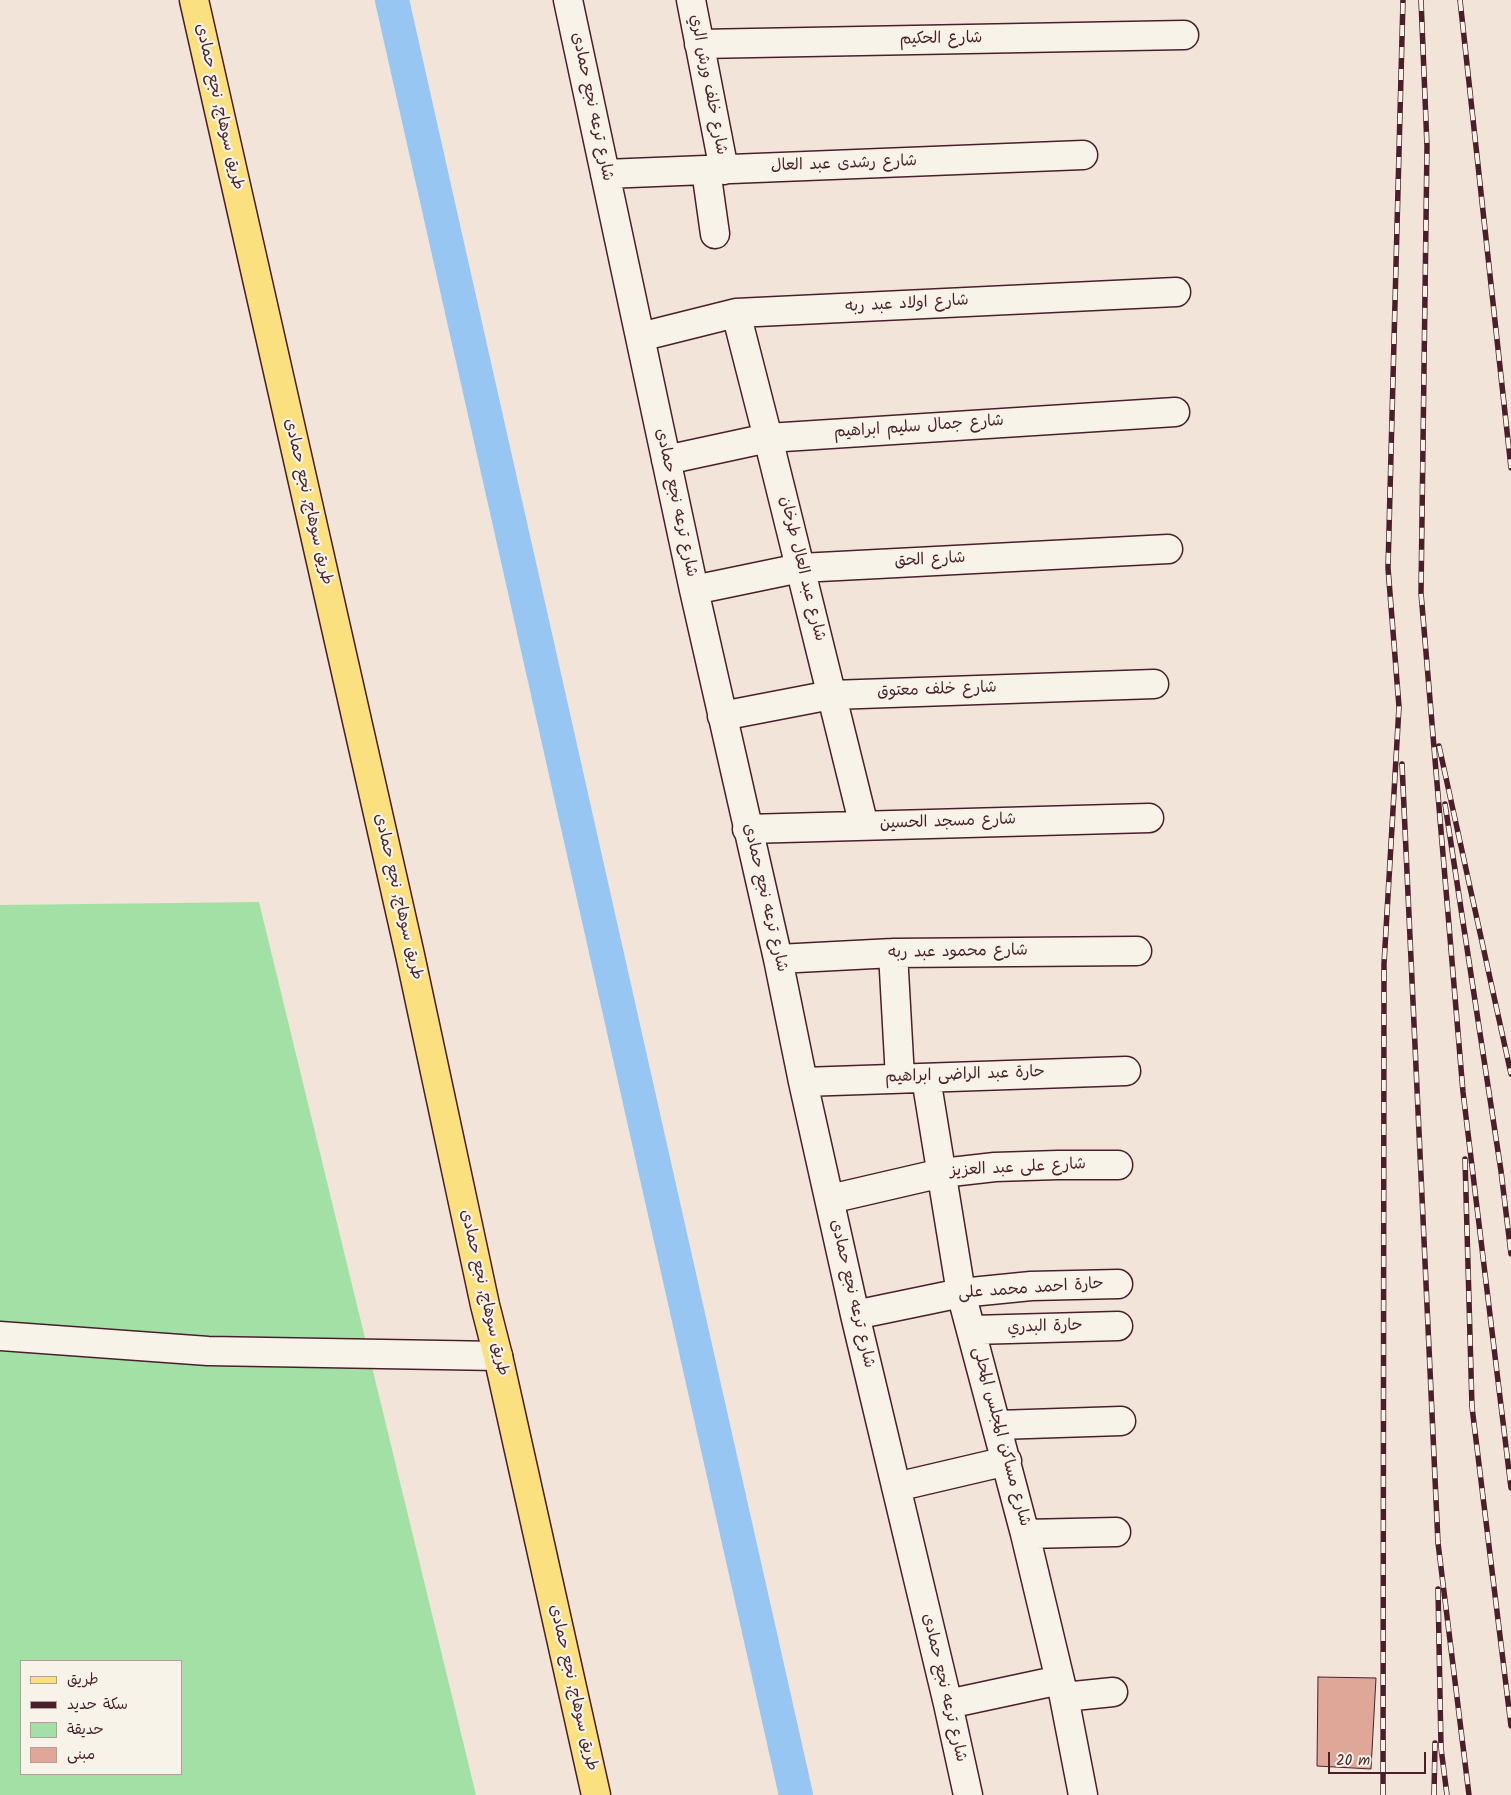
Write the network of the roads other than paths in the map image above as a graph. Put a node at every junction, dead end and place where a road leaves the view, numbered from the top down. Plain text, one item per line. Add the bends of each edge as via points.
1 (194, 0) edge
2 (568, 0) edge
3 (690, 0) edge
4 (1184, 35) dead end
5 (699, 44) junction
6 (1083, 155) dead end
7 (715, 170) junction
8 (605, 174) junction
9 (715, 234) dead end
10 (1176, 292) dead end
11 (736, 313) junction
12 (640, 337) junction
13 (1176, 412) dead end
14 (768, 438) junction
15 (666, 460) junction
16 (1168, 549) dead end
17 (800, 568) junction
18 (694, 590) junction
19 (1154, 684) dead end
20 (832, 695) junction
21 (722, 716) junction
22 (1150, 818) dead end
23 (864, 826) junction
24 (747, 829) junction
25 (1137, 951) dead end
26 (893, 953) junction
27 (778, 959) junction
28 (1126, 1070) dead end
29 (900, 1078) junction
30 (926, 1078) junction
31 (804, 1082) junction
32 (1118, 1165) dead end
33 (942, 1173) junction
34 (830, 1199) junction
35 (1118, 1284) dead end
36 (961, 1292) junction
37 (856, 1315) junction
38 (1118, 1326) dead end
39 (972, 1330) junction
40 (0, 1336) edge
41 (498, 1356) junction
42 (1120, 1421) dead end
43 (997, 1426) junction
44 (1007, 1461) junction
45 (896, 1487) junction
46 (1116, 1532) dead end
47 (1025, 1534) junction
48 (1062, 1688) junction
49 (1113, 1692) dead end
50 (948, 1704) junction
51 (596, 1795) edge
52 (968, 1795) edge
53 (1083, 1795) edge

1 - 41 main road, طريق سوهاج, نجع حمادى
2 - 8 street, شارع ترعه نجع حمادى
3 - 5 street, شارع خلف ورش الري
4 - 5 street, شارع الحكيم
5 - 7 street, شارع خلف ورش الري
6 - 7 street, شارع رشدى عبد العال
7 - 8 street, شارع رشدى عبد العال
7 - 9 street, شارع خلف ورش الري
8 - 12 street, شارع ترعه نجع حمادى
10 - 11 street, شارع اولاد عبد ربه
11 - 12 street, شارع اولاد عبد ربه
11 - 14 street, شارع عبد العال طرخان
12 - 15 street, شارع ترعه نجع حمادى
13 - 14 street, شارع جمال سليم ابراهيم
14 - 15 street, شارع جمال سليم ابراهيم
14 - 17 street, شارع عبد العال طرخان
15 - 18 street, شارع ترعه نجع حمادى
16 - 17 street, شارع الحق
17 - 18 street, شارع الحق
17 - 20 street, شارع عبد العال طرخان
18 - 21 street, شارع ترعه نجع حمادى
19 - 20 street, شارع خلف معتوق
20 - 21 street, شارع خلف معتوق
20 - 23 street, شارع عبد العال طرخان
21 - 24 street, شارع ترعه نجع حمادى
22 - 23 street, شارع مسجد الحسين
23 - 24 street, شارع مسجد الحسين
24 - 27 street, شارع ترعه نجع حمادى
25 - 26 street, شارع محمود عبد ربه
26 - 27 street, شارع محمود عبد ربه
26 - 29 street
27 - 31 street, شارع ترعه نجع حمادى
28 - 30 street, حارة عبد الراضى ابراهيم
29 - 30 street, حارة عبد الراضى ابراهيم
29 - 31 street, حارة عبد الراضى ابراهيم
30 - 33 street, شارع مساكن المجلس المحلى
31 - 34 street, شارع ترعه نجع حمادى
32 - 33 street, شارع على عبد العزيز via 995,1167
33 - 34 street, شارع على عبد العزيز
33 - 36 street, شارع مساكن المجلس المحلى
34 - 37 street, شارع ترعه نجع حمادى
35 - 36 street, حارة احمد محمد على
36 - 37 street, حارة احمد محمد على
36 - 39 street, شارع مساكن المجلس المحلى
37 - 45 street, شارع ترعه نجع حمادى
38 - 39 street, حارة البدري
39 - 43 street, شارع مساكن المجلس المحلى
40 - 41 street via 208,1351
41 - 51 main road, طريق سوهاج, نجع حمادى
42 - 43 street
43 - 44 street, شارع مساكن المجلس المحلى
44 - 45 street
44 - 47 street, شارع مساكن المجلس المحلى
45 - 50 street, شارع ترعه نجع حمادى
46 - 47 street
47 - 48 street, شارع مساكن المجلس المحلى
48 - 49 street
48 - 50 street
48 - 53 street, شارع مساكن المجلس المحلى
50 - 52 street, شارع ترعه نجع حمادى

